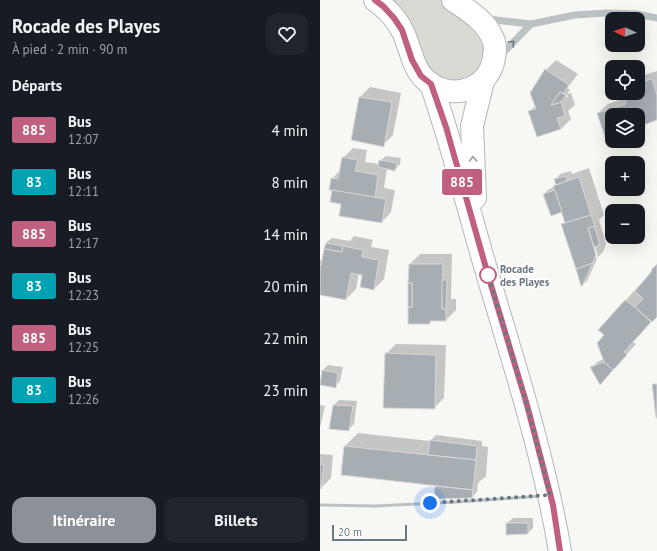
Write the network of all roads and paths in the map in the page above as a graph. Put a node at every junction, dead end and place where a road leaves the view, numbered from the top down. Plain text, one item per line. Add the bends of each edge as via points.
1 (374, 0) edge
2 (453, 0) edge
3 (657, 18) edge
4 (478, 19) junction
5 (531, 24) junction
6 (488, 72) junction
7 (431, 84) junction
8 (478, 240) junction
9 (550, 495) junction
10 (320, 505) edge
11 (560, 551) edge

1 - 7 main road via 394,18 402,30 412,60 421,76
2 - 4 main road
3 - 5 street via 637,14 606,13 575,15
4 - 5 street
4 - 6 main road via 488,29 495,46
6 -> 5 street
6 - 7 main road via 471,88 458,92 447,91
8 -> 6 main road via 472,126
7 - 8 main road
8 - 9 main road via 527,405
9 - 10 lane via 375,506
9 - 11 main road

